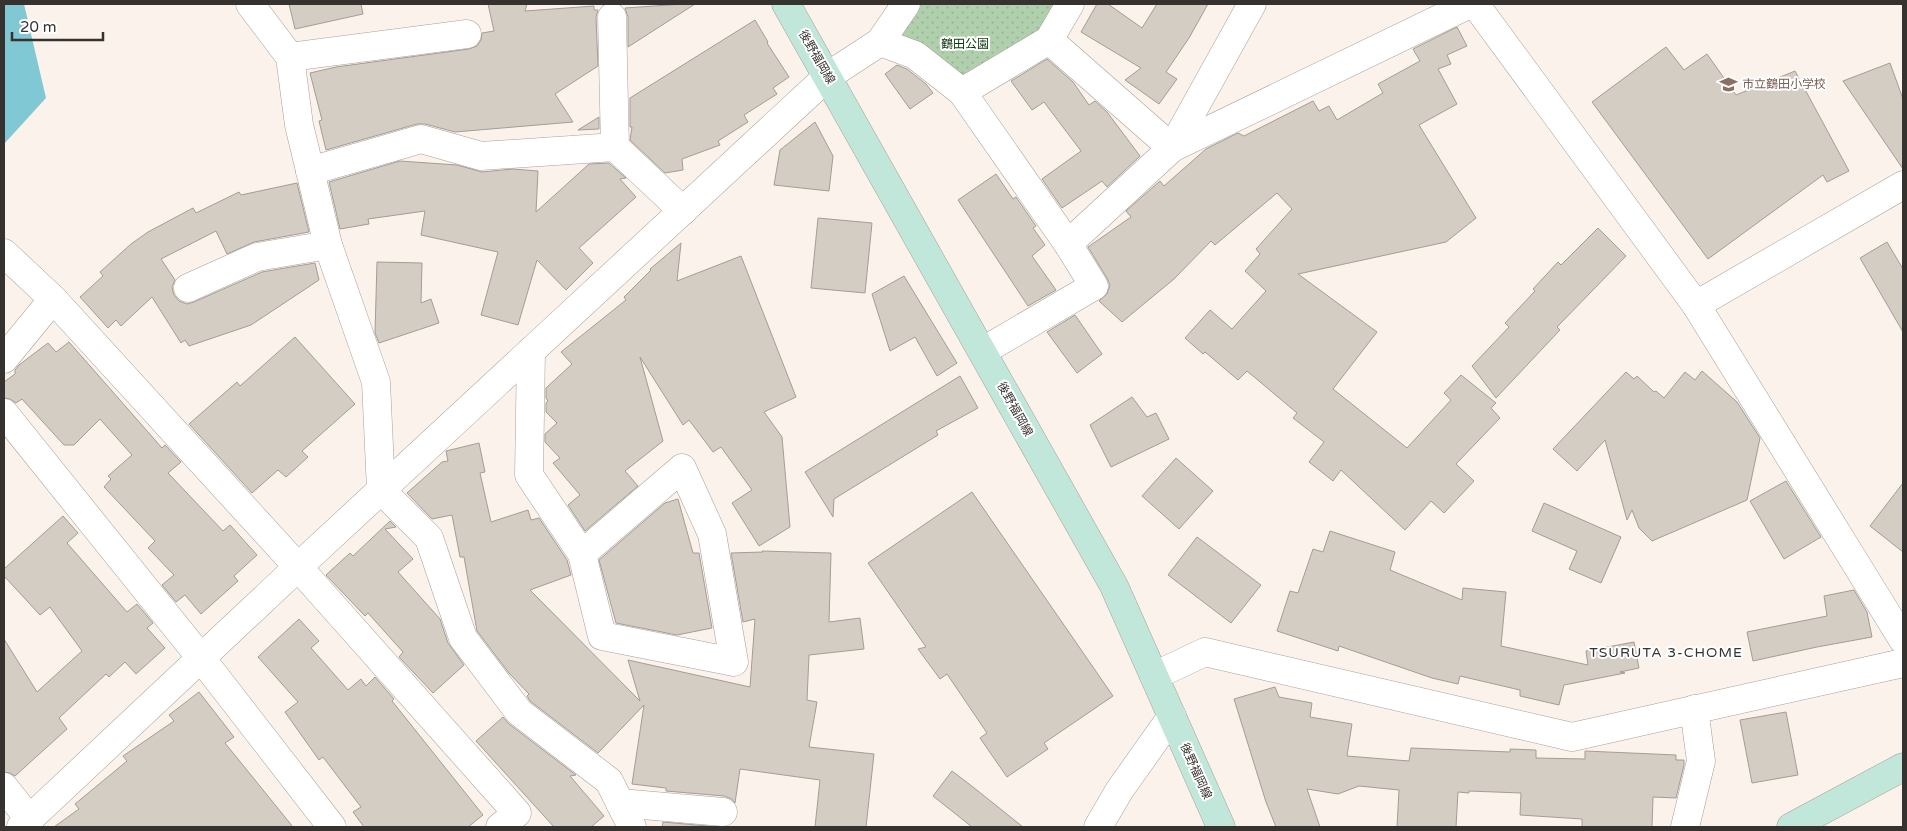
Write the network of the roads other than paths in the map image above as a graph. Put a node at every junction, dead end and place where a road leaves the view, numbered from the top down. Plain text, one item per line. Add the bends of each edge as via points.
1 (250, 4) edge
2 (786, 4) edge
3 (906, 4) edge
4 (1070, 4) edge
5 (1252, 4) edge
6 (1470, 4) edge
7 (1475, 4) edge
8 (612, 17) dead end
9 (467, 34) dead end
10 (1049, 40) junction
11 (880, 42) junction
12 (290, 57) junction
13 (828, 76) junction
14 (962, 92) junction
15 (615, 148) junction
16 (1172, 148) junction
17 (310, 171) junction
18 (1903, 185) edge
19 (683, 211) junction
20 (1068, 244) junction
21 (328, 245) junction
22 (4, 253) edge
23 (188, 288) dead end
24 (52, 299) junction
25 (1696, 305) junction
26 (531, 351) junction
27 (982, 351) junction
28 (4, 359) edge
29 (4, 413) edge
30 (381, 490) junction
31 (582, 554) junction
32 (298, 567) junction
33 (1903, 640) edge
34 (201, 658) junction
35 (1903, 663) edge
36 (1154, 676) junction
37 (1694, 710) junction
38 (1172, 716) junction
39 (1903, 766) edge
40 (4, 787) edge
41 (723, 812) dead end
42 (626, 815) edge
43 (24, 825) edge
44 (332, 827) edge
45 (500, 827) edge
46 (1098, 827) edge
47 (1221, 827) edge
48 (1685, 827) edge
49 (1791, 827) edge

1 - 12 street
2 - 13 main road, 後野福岡線
3 - 11 street
4 - 10 street
5 - 16 street
6 - 16 street
7 - 25 street
8 - 15 street
9 - 12 street
10 - 14 street
10 - 16 street
11 - 13 street
11 - 14 street via 915,54
12 - 17 street via 299,125
13 - 19 street
13 - 27 main road, 後野福岡線
14 - 20 street
15 - 17 street via 481,156 421,138
15 - 19 street
16 - 20 street
17 - 21 street
18 - 25 street
19 - 26 street
20 - 27 street via 1094,286
21 - 23 street via 257,257
21 - 30 street via 376,382
22 - 24 street
24 - 28 street
24 - 32 street
25 - 33 street
26 - 30 street
26 - 31 street via 529,475
27 - 36 main road, 後野福岡線 via 1114,586
29 - 34 street
30 - 32 street
30 - 42 street via 429,538 463,638 519,712 609,781
31 - 31 street via 602,636 734,662 712,534 682,468
32 - 34 street
32 - 45 street via 518,813
34 - 43 street
34 - 44 street
35 - 37 street
36 - 37 street via 1204,652 1572,736
36 - 38 main road, 後野福岡線
37 - 48 street via 1701,762
38 - 46 street
38 - 47 main road, 後野福岡線
39 - 49 main road
40 - 43 street
41 - 42 street

